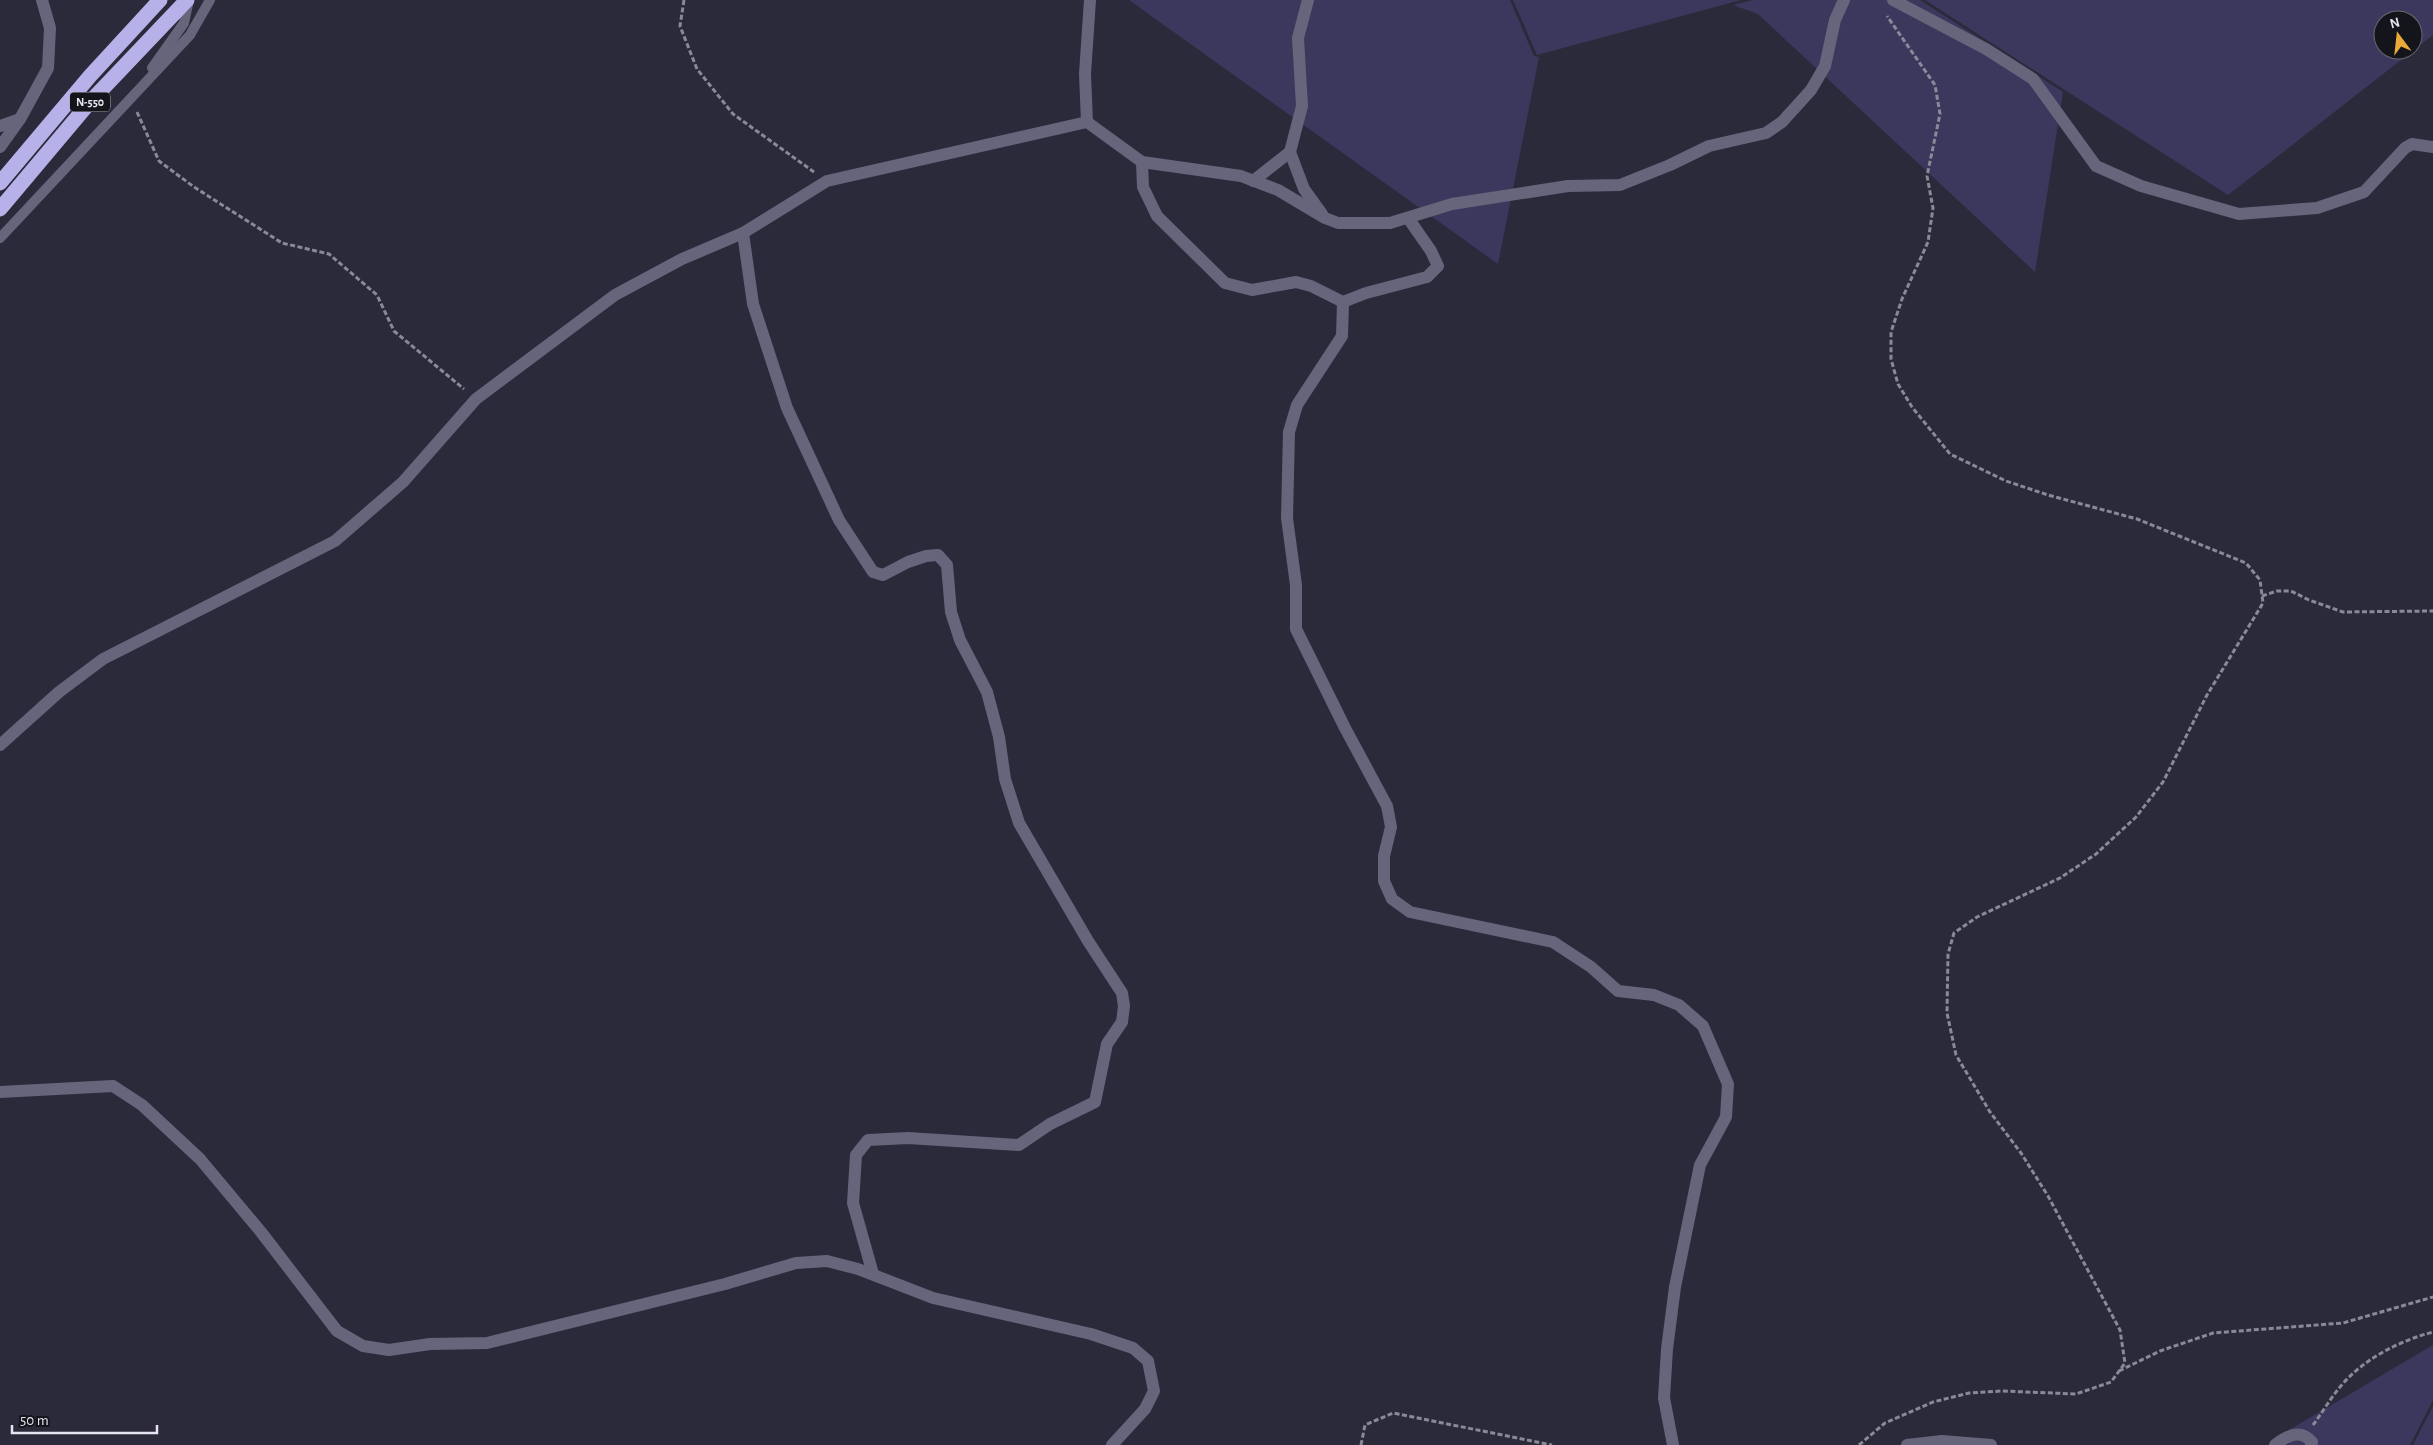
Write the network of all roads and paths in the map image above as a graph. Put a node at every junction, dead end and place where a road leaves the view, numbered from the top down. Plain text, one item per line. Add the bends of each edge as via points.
1 (42, 0) edge
2 (160, 0) edge
3 (188, 0) edge
4 (210, 0) edge
5 (684, 0) edge
6 (1308, 0) edge
7 (1844, 0) edge
8 (1894, 0) edge
9 (1092, 2) edge
10 (1886, 13) dead end
11 (131, 98) junction
12 (20, 120) junction
13 (1087, 122) junction
14 (0, 126) edge
15 (0, 147) edge
16 (2433, 147) edge
17 (1290, 152) junction
18 (1142, 162) junction
19 (827, 181) junction
20 (1253, 181) junction
21 (0, 183) edge
22 (0, 209) edge
23 (1325, 218) junction
24 (1408, 218) junction
25 (743, 233) junction
26 (0, 238) edge
27 (1343, 302) junction
28 (476, 399) junction
29 (2262, 596) junction
30 (2433, 612) edge
31 (0, 745) edge
32 (0, 1092) edge
33 (873, 1274) junction
34 (2433, 1297) edge
35 (2433, 1332) edge
36 (2119, 1372) junction
37 (2309, 1440) edge
38 (1112, 1445) edge
39 (1361, 1445) edge
40 (1552, 1445) edge
41 (1673, 1445) edge
42 (1859, 1445) edge
43 (1907, 1445) edge
44 (1991, 1445) edge
45 (2275, 1445) edge

1 - 12 street via 50,28 48,68
2 - 21 highway, N-550 via 90,76
3 - 11 lane via 184,24
3 - 22 highway, N-550 via 90,102
4 - 11 lane via 190,35
5 - 19 path via 680,26 697,69 732,114
6 - 17 street via 1298,38 1302,106
7 - 24 street via 1835,20 1825,66 1811,90 1782,122 1766,132 1709,146 1620,185 1568,186 1452,204
8 - 16 street via 1986,49 2032,79 2096,166 2141,186 2239,214 2317,208 2364,192 2404,148 2412,144
9 - 13 street via 1085,74
10 - 29 path via 1935,85 1940,114 1926,176 1933,208 1928,242 1891,332 1891,359 1898,384 1912,407 1950,454 2006,481 2137,519 2246,562 2260,580
11 - 26 lane
11 - 28 path via 159,161 282,243 329,254 378,295 394,330
12 - 14 street
12 - 15 street
13 - 18 street
13 - 19 street
17 - 20 street
17 - 23 street via 1304,189
18 - 20 street via 1241,176
18 - 27 street via 1143,187 1157,216 1225,283 1252,290 1296,282
19 - 25 street
20 - 23 street via 1278,190
23 - 24 street via 1338,223 1381,223
24 - 27 street via 1438,266 1427,277
25 - 28 street via 682,259 615,295
25 - 33 street via 753,304 787,408 839,520 873,572 883,575 926,556 938,555 947,565 950,612 960,640 987,692 1019,823 1122,992 1124,1006 1122,1022 1107,1044 1094,1102 1050,1124 1019,1145 908,1138 868,1140 856,1155 853,1203
27 - 41 street via 1342,336 1297,405 1289,432 1288,518 1296,585 1296,629 1387,806 1391,827 1384,856 1384,881 1392,899 1410,912 1553,942 1591,967 1618,991 1654,995 1679,1005 1703,1026 1728,1084 1726,1118 1700,1165 1675,1287 1664,1398
28 - 31 street via 403,482 335,542 103,658
29 - 30 path via 2291,591 2343,612
29 - 36 path via 2263,603 2211,688 2163,782 2136,817 2096,854 2060,878 1977,918 1954,933 1948,954 1946,1013 1956,1055 1990,1112 2048,1196 2120,1330 2125,1363
32 - 33 street via 113,1086 142,1105 200,1159 337,1331 362,1346 389,1350 430,1344 487,1343 725,1284 796,1263 827,1261
33 - 38 street via 933,1298 1091,1334 1133,1348 1148,1361 1154,1391 1145,1409
34 - 36 path via 2343,1323 2213,1334 2160,1351
35 - 37 path via 2411,1338 2359,1368 2340,1386
36 - 42 path via 2111,1382 2076,1394 2002,1391 1969,1393 1933,1402 1886,1423
37 - 45 street via 2295,1434
39 - 40 path via 1365,1425 1393,1413
43 - 44 street via 1942,1440

